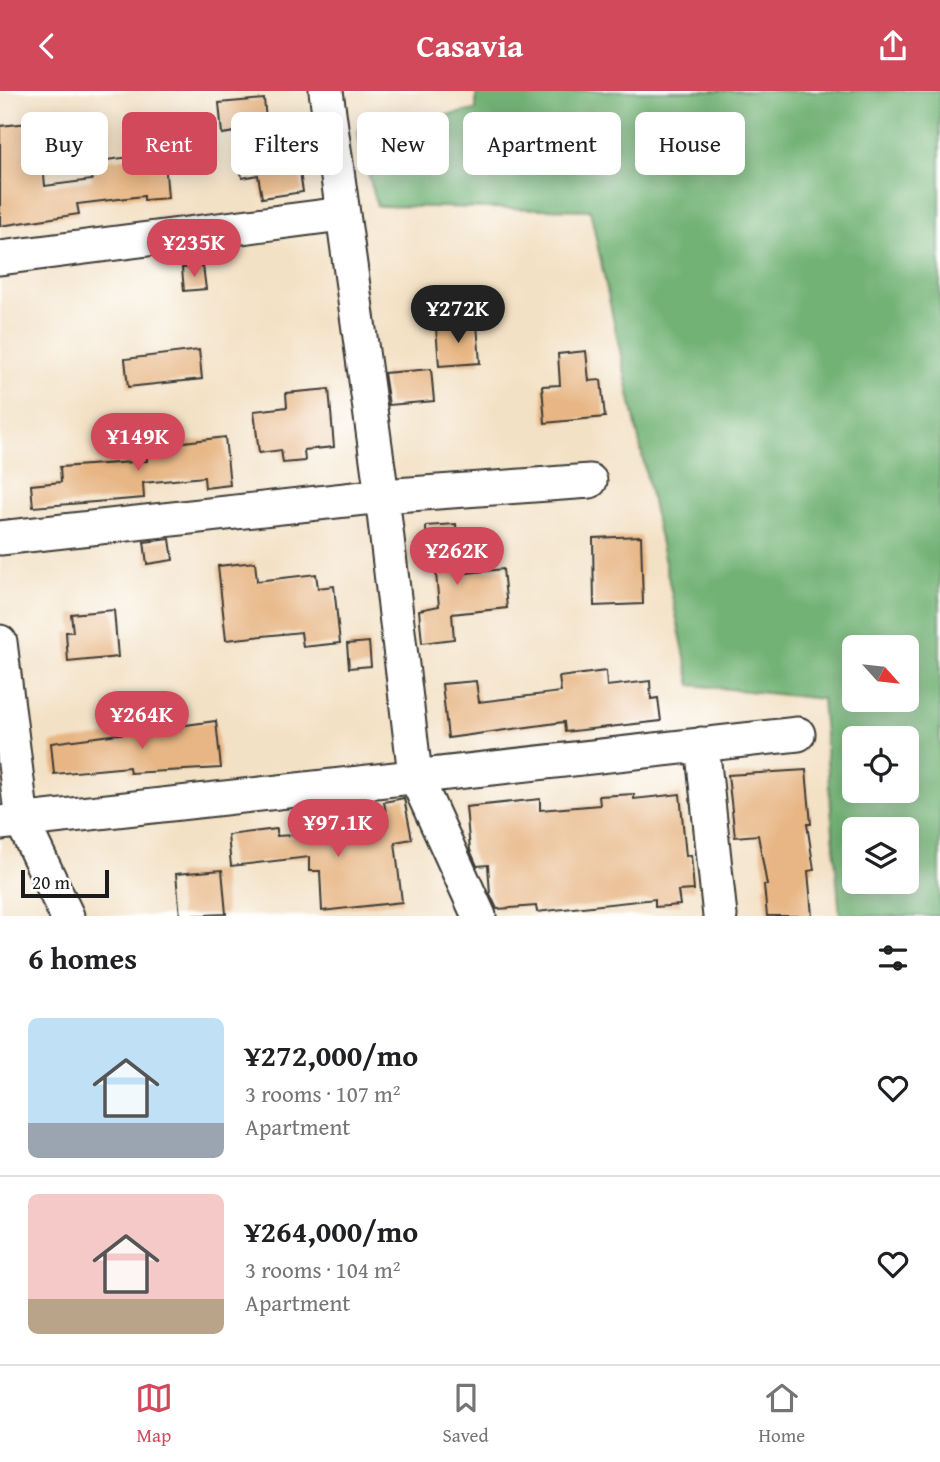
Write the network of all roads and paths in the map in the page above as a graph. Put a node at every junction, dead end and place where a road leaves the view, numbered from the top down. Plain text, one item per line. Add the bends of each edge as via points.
1 (326, 91) edge
2 (342, 214) junction
3 (0, 258) edge
4 (590, 481) dead end
5 (382, 495) junction
6 (0, 538) edge
7 (0, 642) edge
8 (798, 734) dead end
9 (702, 744) junction
10 (415, 775) junction
11 (11, 822) edge
12 (67, 916) edge
13 (479, 916) edge
14 (720, 916) edge

1 - 2 street
2 - 3 street
2 - 5 street
4 - 5 street
5 - 6 street
5 - 10 street
7 - 11 street
8 - 9 street
9 - 10 street
9 - 14 street
10 - 11 street
10 - 13 street
11 - 12 street

